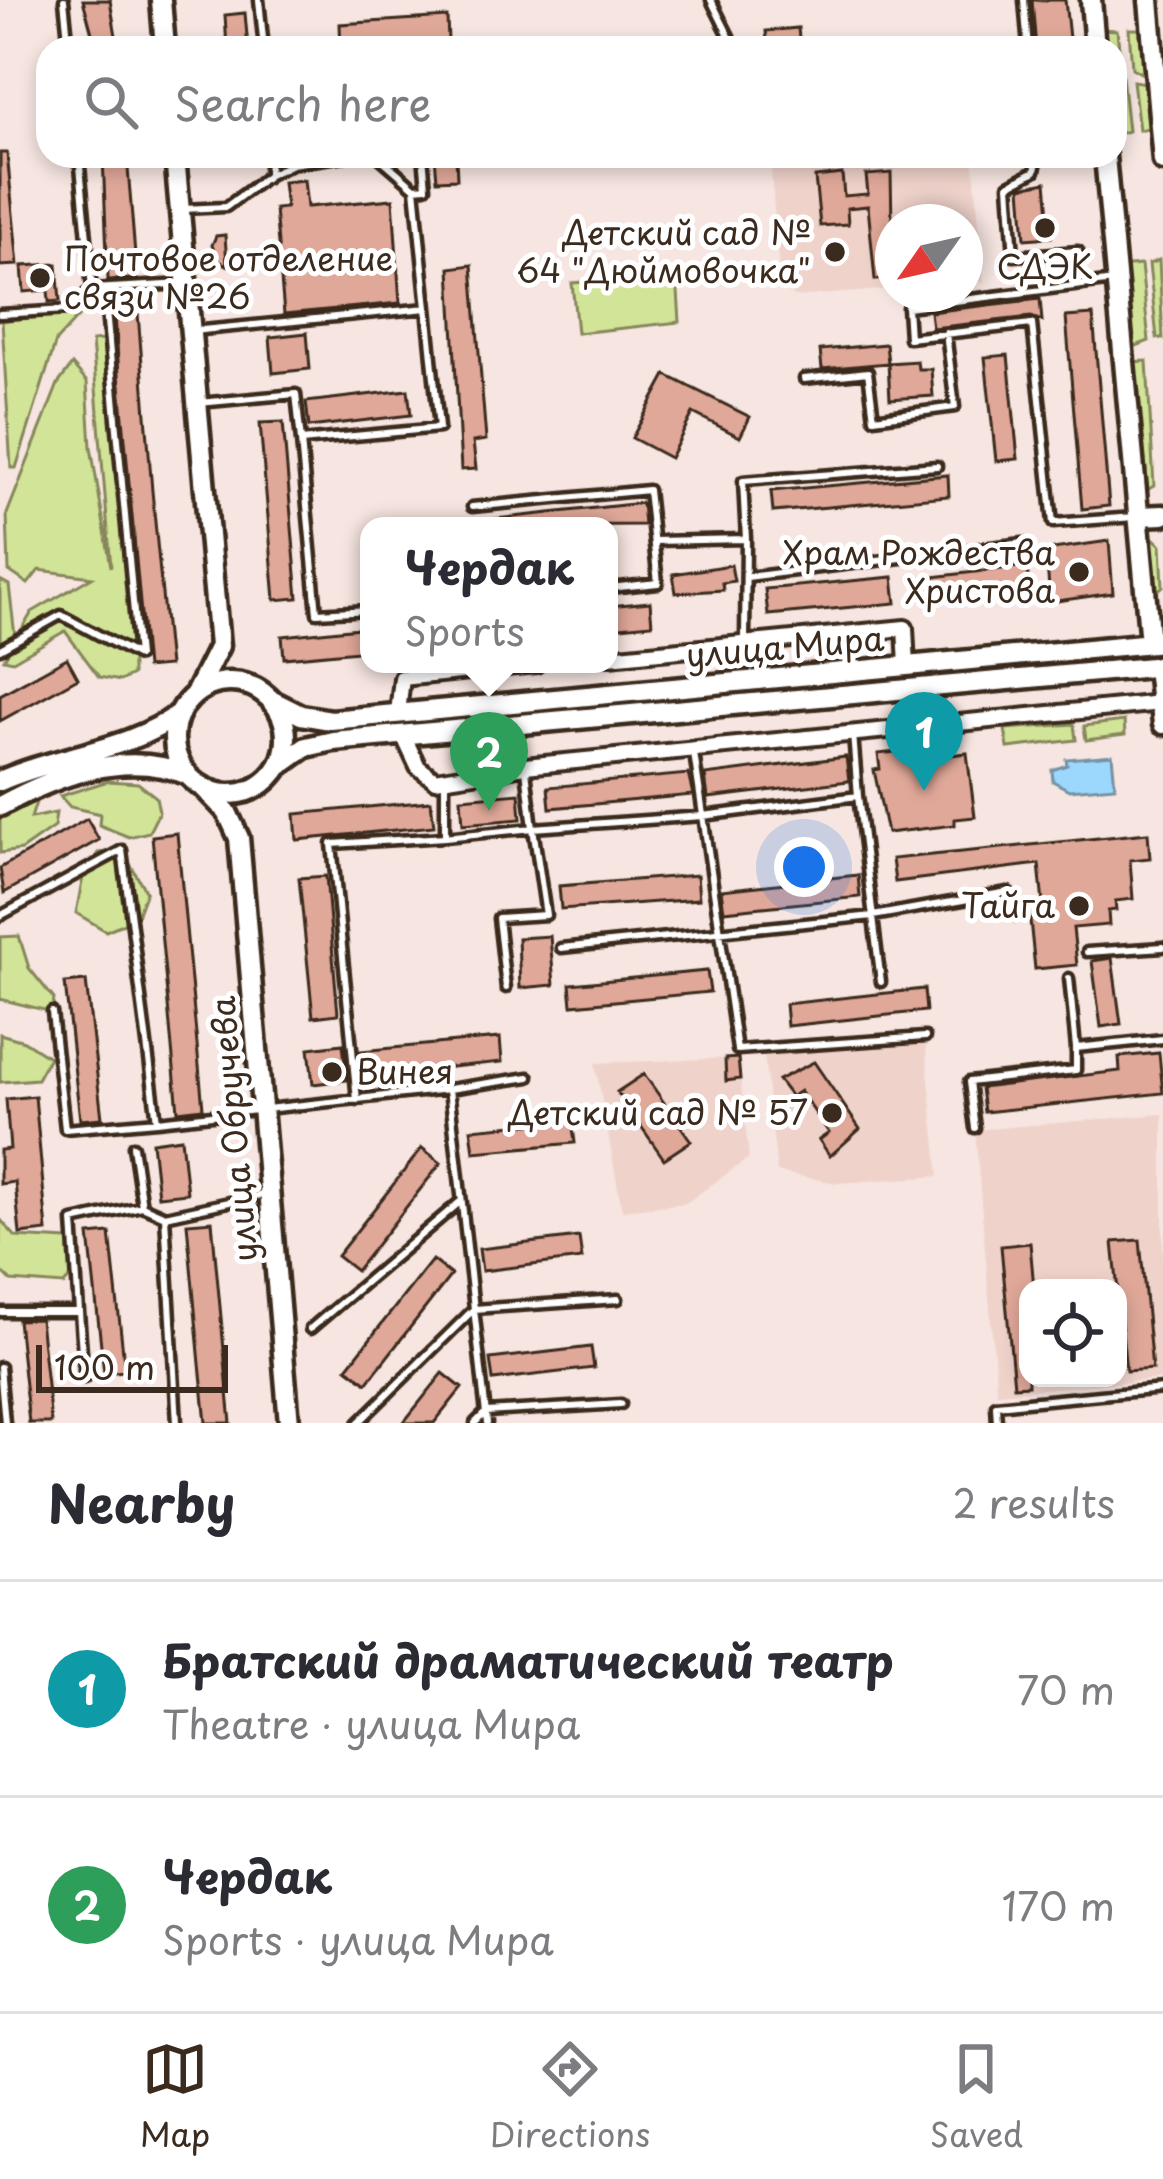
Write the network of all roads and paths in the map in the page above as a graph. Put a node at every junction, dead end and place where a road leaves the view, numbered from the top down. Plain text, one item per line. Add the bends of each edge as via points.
1 (64, 0) edge
2 (161, 0) edge
3 (260, 0) edge
4 (711, 0) edge
5 (1024, 0) edge
6 (1091, 0) edge
7 (1149, 0) edge
8 (68, 36) edge
9 (165, 36) edge
10 (263, 36) edge
11 (729, 36) edge
12 (1027, 36) edge
13 (1094, 36) edge
14 (1160, 94) edge
15 (1163, 161) edge
16 (80, 168) edge
17 (177, 168) edge
18 (269, 168) edge
19 (284, 168) edge
20 (392, 168) edge
21 (424, 168) edge
22 (1036, 168) edge
23 (1106, 168) edge
24 (269, 176) junction
25 (415, 188) junction
26 (180, 209) junction
27 (1078, 250) dead end
28 (1117, 281) junction
29 (186, 284) junction
30 (92, 289) junction
31 (104, 290) junction
32 (427, 308) junction
33 (0, 314) edge
34 (190, 331) junction
35 (946, 333) junction
36 (804, 379) dead end
37 (196, 403) junction
38 (301, 441) junction
39 (937, 466) dead end
40 (472, 507) dead end
41 (1163, 514) edge
42 (1138, 516) junction
43 (746, 539) junction
44 (654, 541) junction
45 (1024, 543) dead end
46 (747, 577) junction
47 (618, 587) edge
48 (360, 611) edge
49 (1156, 643) edge
50 (745, 644) junction
51 (219, 646) junction
52 (0, 649) edge
53 (1051, 653) junction
54 (618, 656) edge
55 (907, 666) junction
56 (1160, 666) edge
57 (443, 673) edge
58 (1054, 675) junction
59 (195, 694) junction
60 (266, 696) junction
61 (1162, 710) edge
62 (180, 712) junction
63 (398, 713) junction
64 (853, 734) junction
65 (403, 735) junction
66 (693, 750) junction
67 (525, 766) junction
68 (278, 767) junction
69 (2, 778) edge
70 (445, 779) junction
71 (195, 781) junction
72 (264, 783) junction
73 (858, 796) junction
74 (0, 806) edge
75 (704, 816) junction
76 (533, 828) junction
77 (238, 829) junction
78 (445, 837) junction
79 (1008, 892) dead end
80 (0, 916) edge
81 (873, 916) junction
82 (720, 933) junction
83 (1163, 947) edge
84 (561, 948) dead end
85 (1087, 952) dead end
86 (1069, 978) dead end
87 (881, 982) dead end
88 (506, 988) dead end
89 (52, 1012) dead end
90 (925, 1037) dead end
91 (1163, 1039) edge
92 (1076, 1048) junction
93 (530, 1077) dead end
94 (448, 1089) junction
95 (357, 1100) junction
96 (263, 1111) junction
97 (158, 1121) junction
98 (975, 1128) dead end
99 (133, 1146) dead end
100 (270, 1193) junction
101 (461, 1201) junction
102 (142, 1206) junction
103 (165, 1216) junction
104 (618, 1299) dead end
105 (474, 1309) junction
106 (0, 1312) edge
107 (79, 1312) junction
108 (310, 1329) dead end
109 (0, 1367) edge
110 (84, 1378) dead end
111 (1163, 1389) edge
112 (621, 1403) dead end
113 (486, 1412) junction
114 (5, 1423) edge
115 (177, 1423) edge
116 (289, 1423) edge
117 (358, 1423) edge
118 (475, 1423) edge
119 (487, 1423) edge
120 (997, 1423) edge

1 - 8 lane
2 - 9 main road
3 - 10 lane
4 - 11 lane
5 - 12 lane
6 - 13 main road
7 - 14 main road
14 - 15 main road
16 - 30 lane
17 - 26 main road
18 - 24 lane
19 - 24 lane
20 - 25 lane
21 - 25 lane via 426,187
22 - 27 lane via 1010,185 1014,256
23 - 28 main road
24 - 26 lane via 226,207
25 - 32 lane
26 - 29 main road
28 - 35 lane via 907,307 909,338
28 - 42 main road
29 - 31 lane
29 - 34 main road
30 - 31 lane
30 - 33 lane via 65,310
31 - 52 lane via 138,656 62,615
32 - 34 lane
32 - 38 lane via 439,428
34 - 37 main road
35 - 36 lane via 955,407 874,418 868,372
35 - 42 lane via 1032,324 1053,523
37 - 38 lane via 296,394
37 - 51 main road
38 - 48 lane via 317,613
39 - 43 lane via 743,481
40 - 44 lane via 648,490
41 - 42 main road
42 - 49 main road
43 - 44 lane
43 - 46 lane
44 - 47 lane via 658,583
45 - 46 lane
46 - 50 lane
49 - 53 main road, улица Мира
50 - 54 street
50 - 55 street via 905,628
51 - 59 main road
51 - 60 main road
53 - 55 main road, улица Мира
53 - 58 main road
55 - 63 main road, улица Мира
56 - 58 main road, улица Мира
56 - 61 main road
57 - 63 street via 402,677
58 - 65 main road, улица Мира
59 - 60 main road via 227,682
59 - 62 main road
60 - 63 main road, улица Мира via 315,719
60 - 68 main road via 286,738
61 - 64 street
62 - 69 main road via 140,736
62 - 71 main road via 176,752
64 - 66 street
64 - 73 lane
65 - 68 main road, улица Мира via 319,742
65 - 70 street via 418,767
66 - 67 street
66 - 75 lane
67 - 70 street
67 - 76 lane
68 - 72 main road
70 - 78 lane
71 - 72 main road via 229,794
71 - 74 main road via 133,762
71 - 77 main road
72 - 77 main road
73 - 75 lane
73 - 81 lane
75 - 76 lane
75 - 82 lane
76 - 78 lane
76 - 88 lane via 546,915 498,918
77 - 96 main road, улица Обручева
78 - 95 lane via 332,844
79 - 81 lane
80 - 97 lane via 122,850
81 - 82 lane
81 - 87 lane
82 - 84 lane
82 - 90 lane via 737,1050
83 - 85 lane
86 - 92 lane
89 - 97 lane via 65,1129
91 - 92 lane
92 - 98 lane via 1076,1070 969,1082
93 - 94 lane
94 - 95 lane
94 - 101 lane
95 - 96 lane
96 - 97 lane
96 - 100 main road, улица Обручева
99 - 102 lane
100 - 103 lane
100 - 116 main road, улица Обручева
101 - 105 lane
101 - 108 lane
102 - 103 lane
102 - 107 lane via 74,1221
103 - 115 lane
104 - 105 lane
105 - 113 lane
105 - 117 lane
106 - 107 lane
107 - 110 lane
109 - 114 lane
111 - 120 lane via 996,1405
112 - 113 lane
113 - 118 lane
113 - 119 lane

